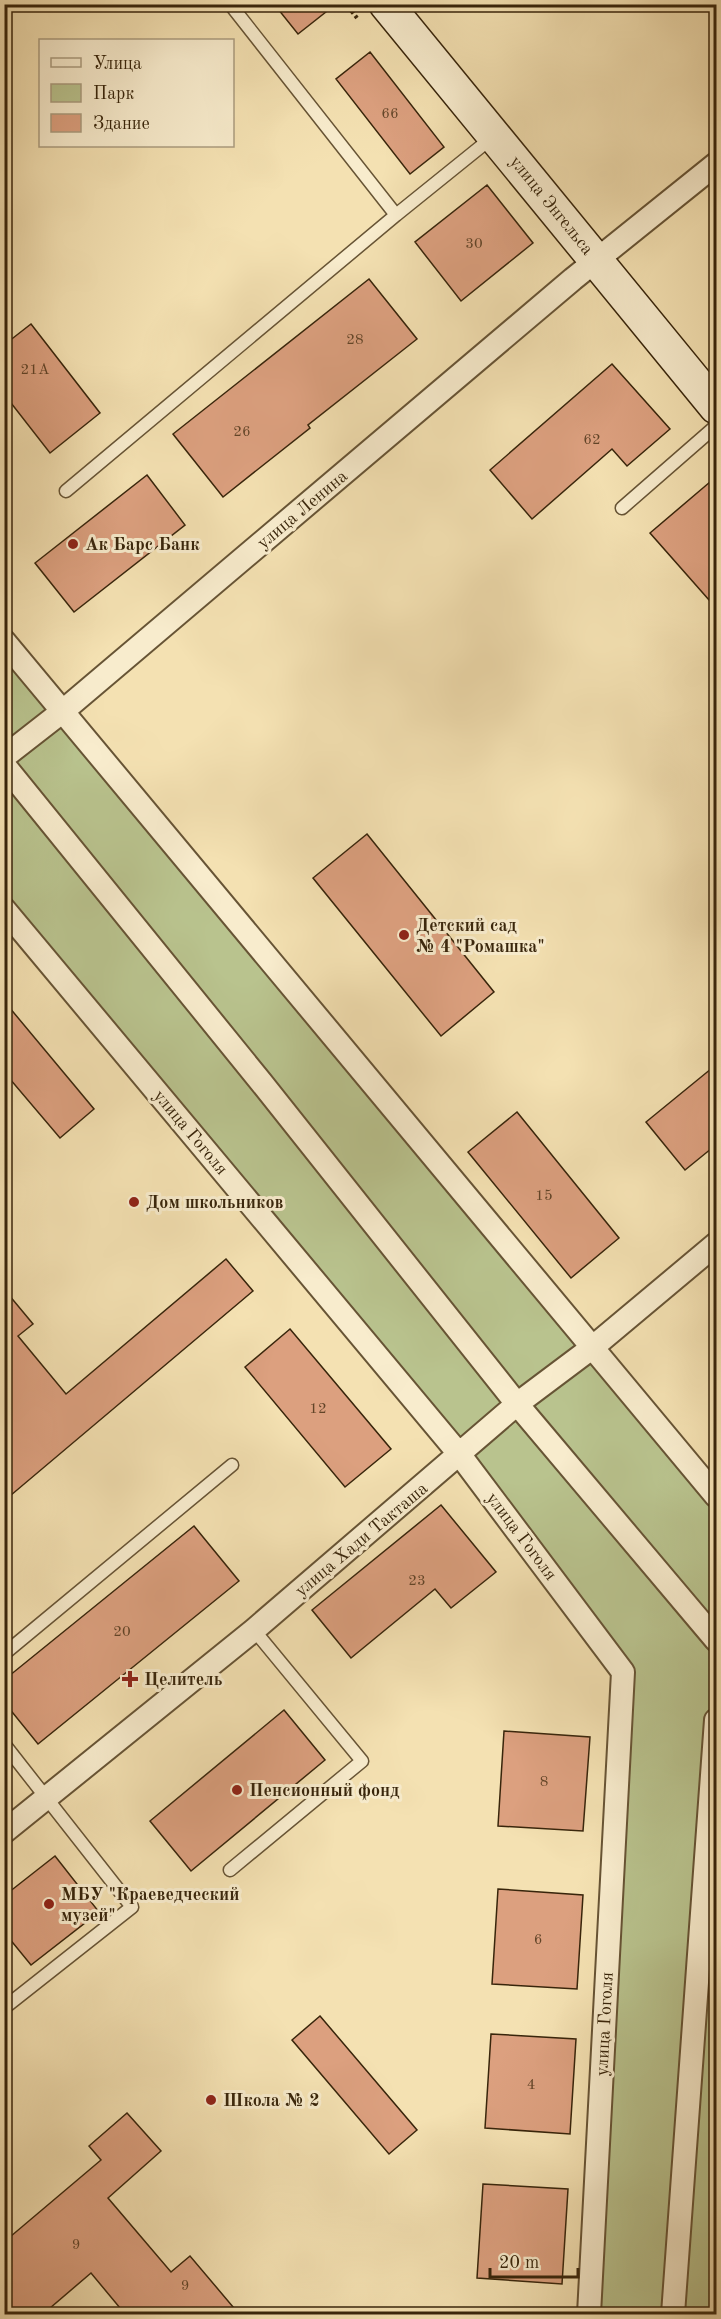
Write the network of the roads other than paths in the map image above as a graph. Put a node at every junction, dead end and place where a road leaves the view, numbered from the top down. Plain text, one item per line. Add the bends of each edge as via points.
1 (230, 4) edge
2 (386, 4) edge
3 (495, 136) junction
4 (717, 164) edge
5 (396, 215) junction
6 (597, 260) junction
7 (717, 407) edge
8 (717, 426) edge
9 (66, 491) dead end
10 (622, 508) dead end
11 (4, 641) edge
12 (63, 711) junction
13 (4, 756) edge
14 (4, 765) edge
15 (4, 909) edge
16 (717, 1244) edge
17 (593, 1347) junction
18 (517, 1404) junction
19 (460, 1455) junction
20 (232, 1465) dead end
21 (717, 1496) edge
22 (254, 1630) junction
23 (717, 1640) edge
24 (4, 1654) edge
25 (717, 1720) edge
26 (4, 1744) edge
27 (46, 1797) junction
28 (4, 1832) edge
29 (230, 1870) dead end
30 (4, 2008) edge
31 (589, 2314) edge
32 (673, 2314) edge

1 - 5 lane
2 - 3 street, улица Энгельса
3 - 5 lane
3 - 6 street, улица Энгельса
4 - 6 street, улица Ленина
5 - 9 lane
6 - 7 street, улица Энгельса
6 - 12 street, улица Ленина
8 - 10 lane
11 - 12 street
12 - 13 street, улица Ленина
12 - 17 street
14 - 18 street
15 - 19 street, улица Гоголя
16 - 17 street, улица Хади Такташа
17 - 18 street, улица Хади Такташа
17 - 21 street
18 - 19 street, улица Хади Такташа
18 - 23 street
19 - 22 street, улица Хади Такташа
19 - 31 street, улица Гоголя via 623,1672
20 - 24 lane
22 - 27 street, улица Хади Такташа
22 - 29 lane via 362,1761
25 - 32 street
26 - 27 lane
27 - 28 street, улица Хади Такташа
27 - 30 lane via 132,1907

